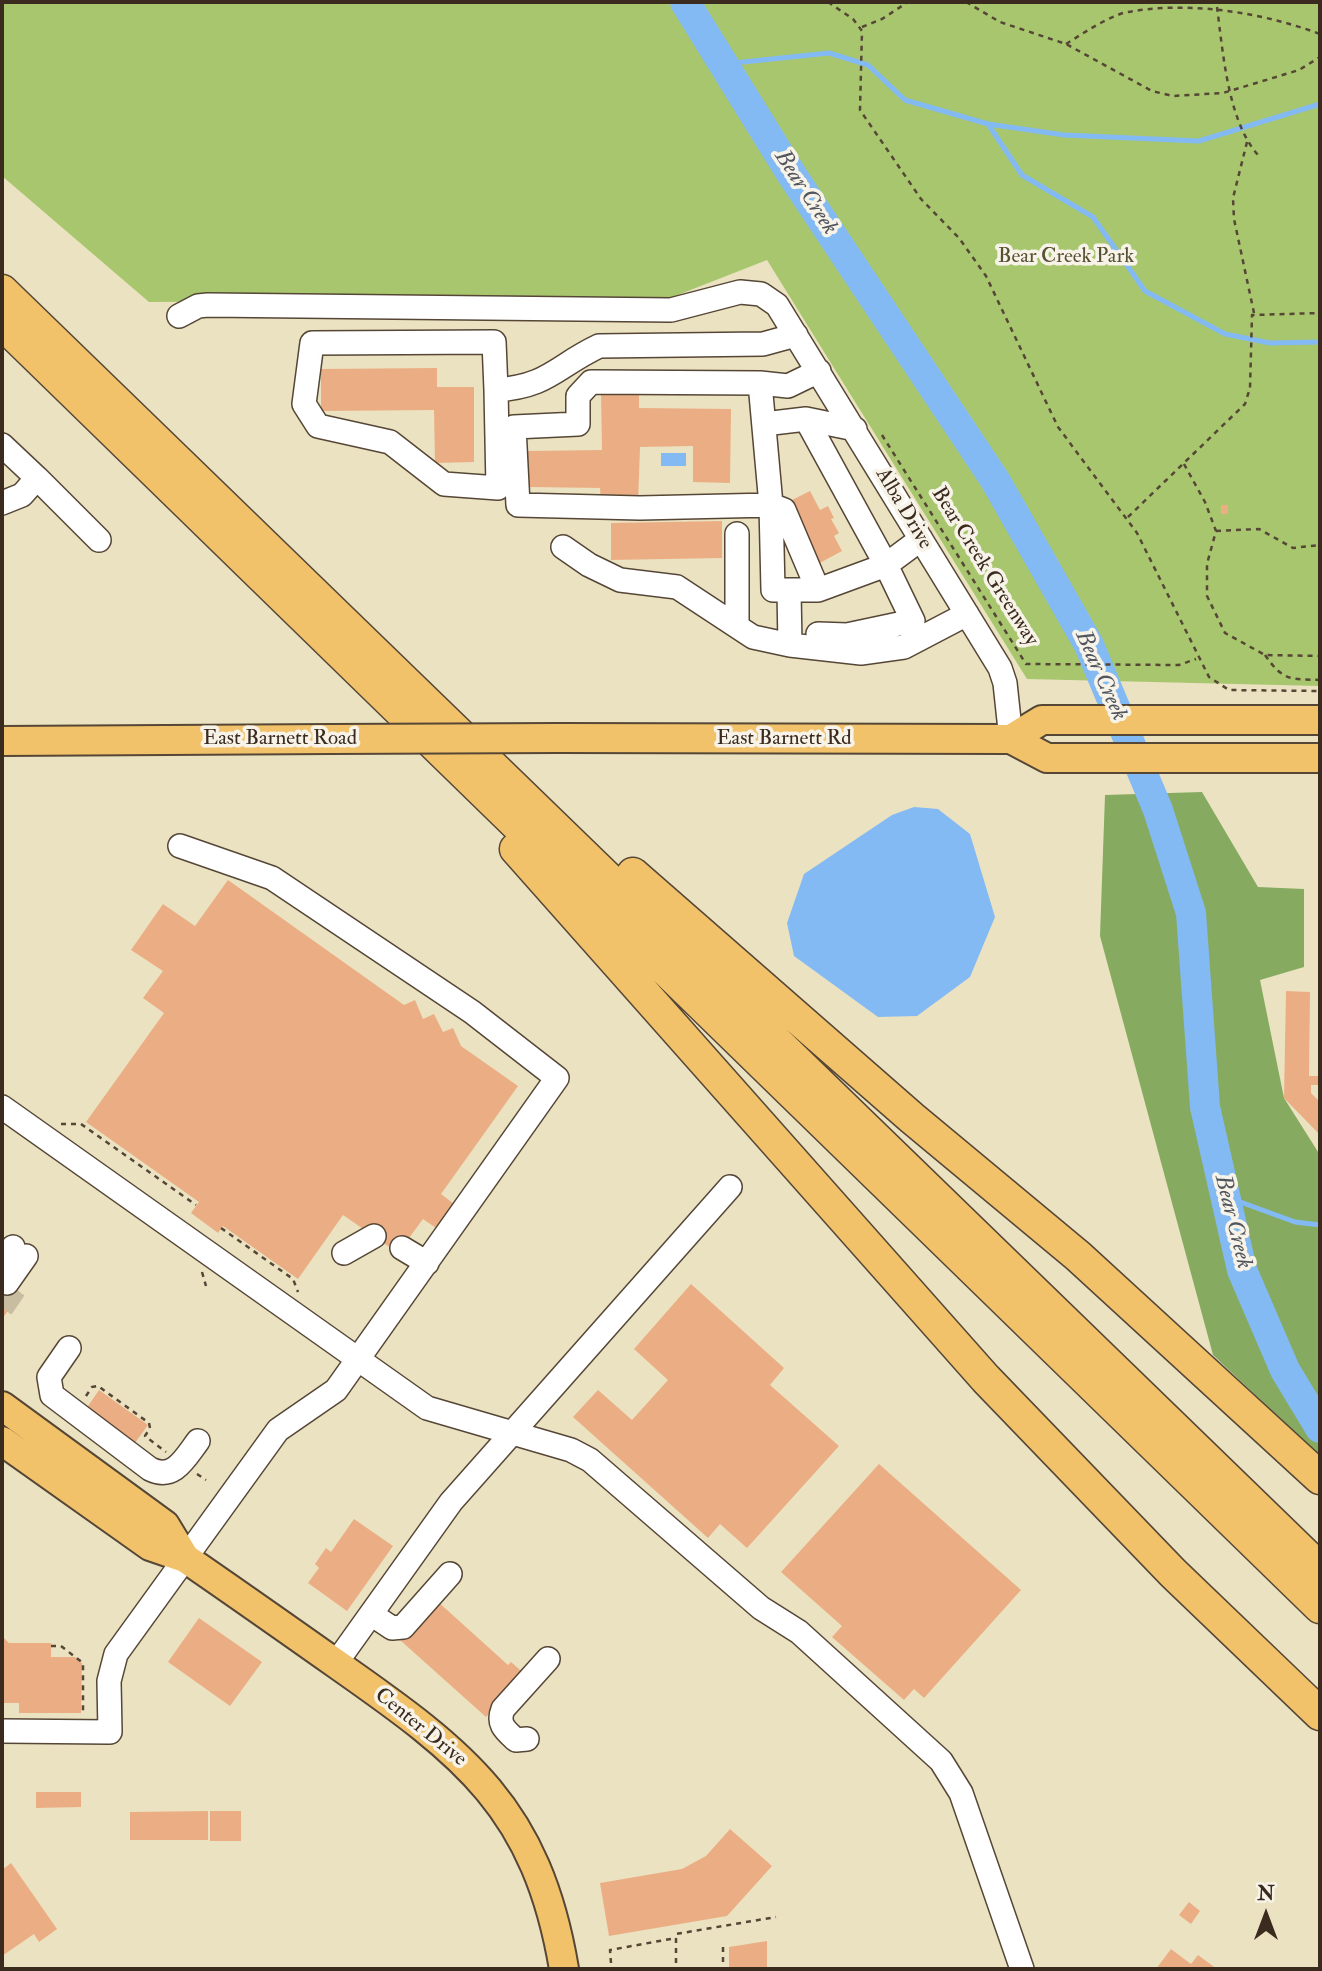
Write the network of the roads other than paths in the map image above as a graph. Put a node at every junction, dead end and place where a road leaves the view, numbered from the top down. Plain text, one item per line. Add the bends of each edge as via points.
1 (2, 291) edge
2 (179, 316) dead end
3 (2, 323) edge
4 (796, 335) junction
5 (819, 371) junction
6 (760, 383) junction
7 (496, 390) junction
8 (806, 419) junction
9 (764, 424) junction
10 (855, 429) junction
11 (2, 445) edge
12 (37, 478) junction
13 (2, 503) edge
14 (771, 505) junction
15 (737, 534) dead end
16 (921, 539) junction
17 (99, 540) dead end
18 (563, 547) dead end
19 (886, 565) junction
20 (818, 590) junction
21 (789, 591) junction
22 (967, 614) junction
23 (737, 625) junction
24 (790, 638) junction
25 (389, 702) junction
26 (428, 702) junction
27 (1320, 720) edge
28 (558, 738) joint
29 (1011, 739) junction
30 (2, 741) edge
31 (1320, 758) edge
32 (180, 846) dead end
33 (2, 1107) edge
34 (730, 1187) dead end
35 (374, 1236) dead end
36 (402, 1248) dead end
37 (344, 1253) dead end
38 (427, 1263) junction
39 (69, 1348) dead end
40 (358, 1360) junction
41 (2, 1406) edge
42 (512, 1433) junction
43 (2, 1441) edge
44 (198, 1441) dead end
45 (1320, 1478) edge
46 (186, 1558) junction
47 (1320, 1569) edge
48 (450, 1574) dead end
49 (1320, 1607) edge
50 (371, 1614) junction
51 (548, 1659) dead end
52 (336, 1664) junction
53 (1282, 1679) junction
54 (1320, 1704) edge
55 (1320, 1714) edge
56 (2, 1731) edge
57 (527, 1739) dead end
58 (564, 1969) edge
59 (1022, 1969) edge

1 - 26 highway
2 - 4 street, Alba Drive via 208,305 671,310 740,292 761,294 777,305
3 - 25 highway
4 - 5 street, Alba Drive
4 - 7 street via 763,344 599,346 576,356 548,379
5 - 6 street via 788,386
5 - 10 street, Alba Drive
6 - 9 street
6 - 14 street via 591,382 578,396 578,424 514,427 518,505
7 - 7 street via 494,342 312,344 304,404 318,426 390,442 444,484 498,488
8 - 9 street
8 - 10 street
8 - 19 street
9 - 14 street
10 - 16 street, Alba Drive
11 - 12 street
12 - 13 street via 22,495
12 - 17 street
14 - 20 street via 784,510
14 - 21 street via 773,590
15 - 23 street
16 - 19 street
16 - 22 street, Alba Drive
18 - 23 street via 620,580 677,587
19 - 20 street
19 - 24 street via 913,621 847,635
20 - 21 street
21 - 24 street
22 - 24 street via 904,647 861,653
22 - 29 street, Alba Drive via 1005,683
23 - 24 street via 753,637
25 - 49 highway
25 - 53 highway via 986,1379
26 - 45 highway via 573,820 912,1118 1078,1256
26 - 47 highway
27 - 29 main road via 1042,720
28 - 29 main road, East Barnett Rd
28 - 30 main road, East Barnett Road, bridge
29 - 31 main road, East Barnett Rd via 1047,758
32 - 38 street via 272,878 472,1012 557,1078
33 - 40 street
34 - 42 street
35 - 37 street
36 - 38 street
38 - 40 street
39 - 44 street via 49,1377 52,1395 150,1469 162,1474 173,1471
40 - 42 street via 427,1408
40 - 46 street via 330,1395 278,1430
41 - 46 main road, Center Drive via 165,1525
42 - 50 street via 451,1502
42 - 59 street via 590,1460 761,1608 799,1632 941,1760 961,1793
43 - 46 main road, Center Drive via 150,1546
46 - 52 main road, Center Drive
46 - 56 street via 116,1654 109,1681 110,1732
48 - 50 street via 403,1627 392,1628
50 - 52 street
51 - 57 street via 500,1718 501,1726 516,1740
52 - 58 main road, Center Drive via 457,1753 504,1809 541,1875
53 - 54 highway
53 - 55 highway

